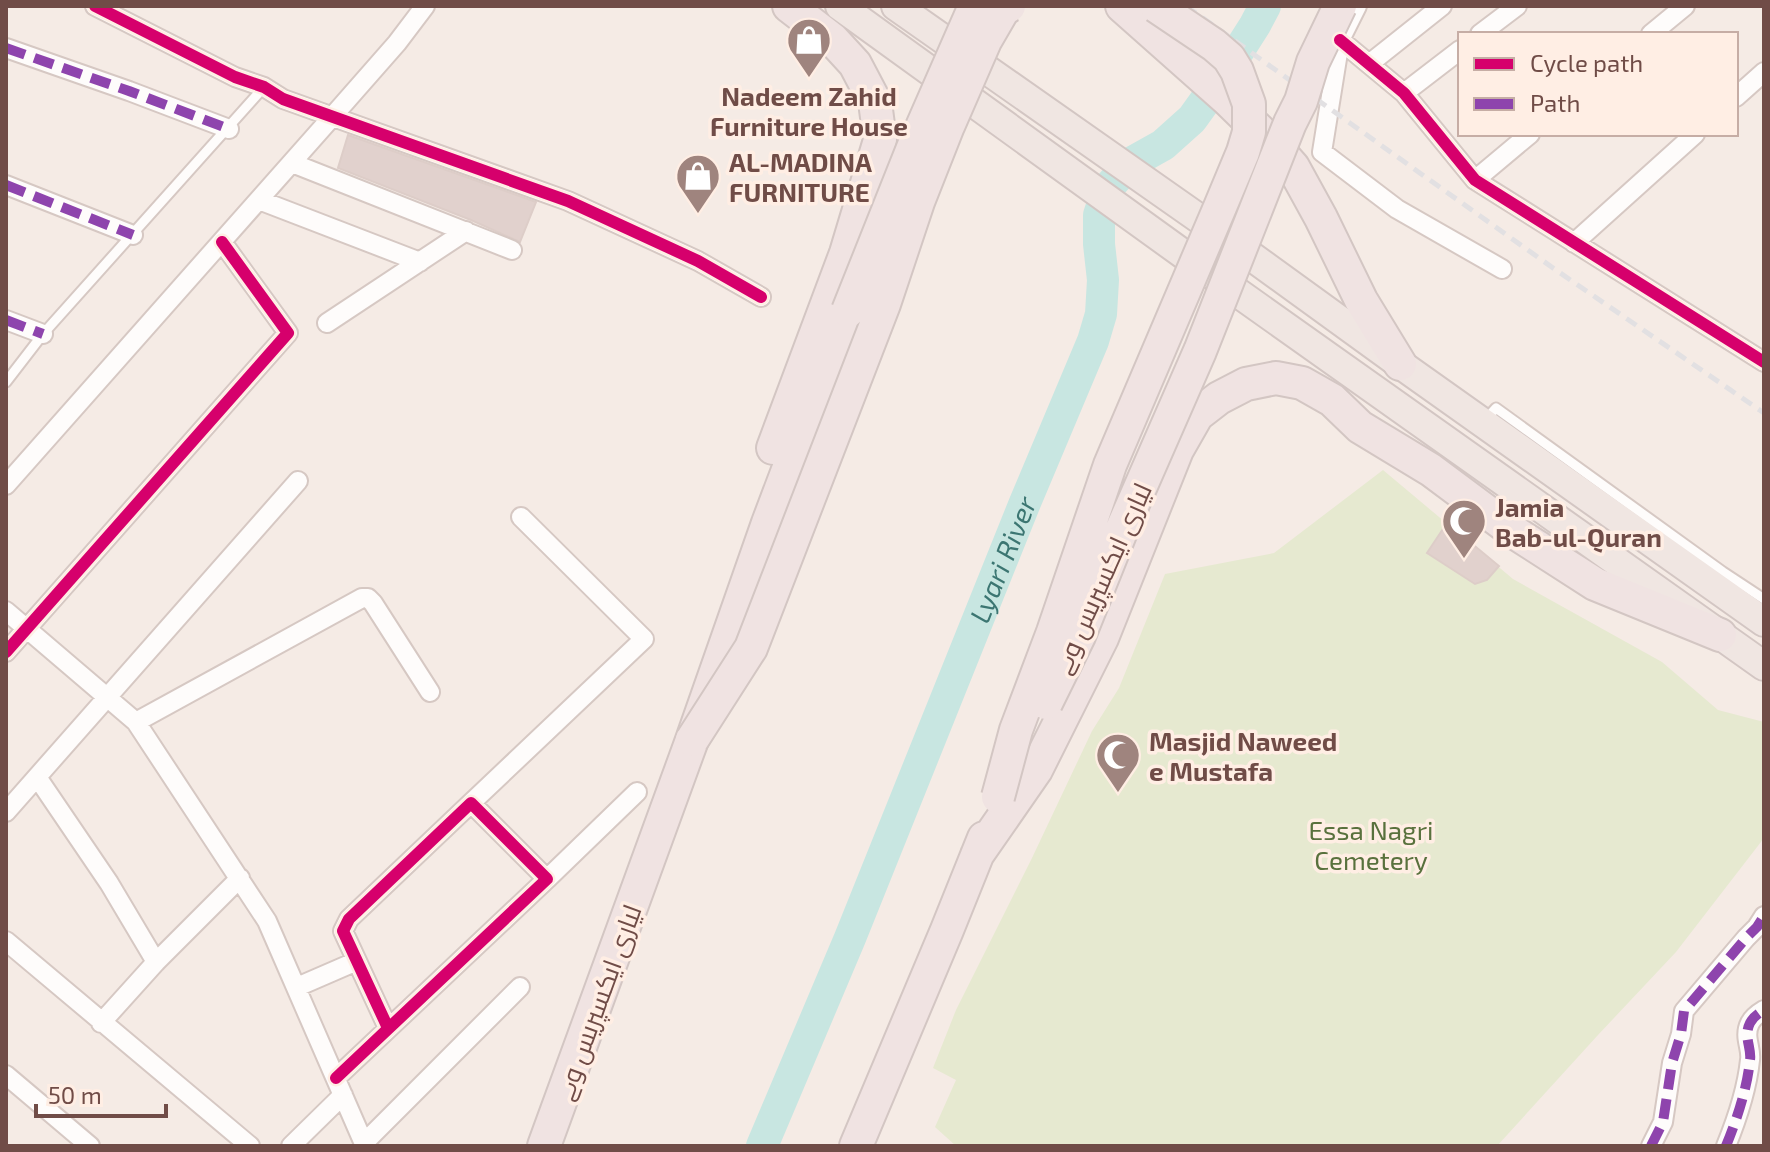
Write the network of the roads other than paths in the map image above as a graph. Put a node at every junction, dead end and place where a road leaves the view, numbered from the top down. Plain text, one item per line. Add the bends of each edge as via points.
1 (95, 6) edge
2 (425, 6) edge
3 (789, 6) edge
4 (840, 6) edge
5 (896, 6) edge
6 (975, 6) edge
7 (1009, 6) edge
8 (1122, 6) edge
9 (1156, 6) edge
10 (1340, 6) edge
11 (1357, 6) edge
12 (1442, 6) edge
13 (1517, 6) edge
14 (1685, 6) edge
15 (1483, 32) edge
16 (1653, 32) edge
17 (1340, 40) junction
18 (6, 48) edge
19 (1458, 52) edge
20 (1369, 64) junction
21 (1764, 72) edge
22 (264, 87) junction
23 (1739, 91) edge
24 (1404, 93) junction
25 (332, 117) junction
26 (229, 129) junction
27 (1528, 136) edge
28 (1693, 136) edge
29 (292, 163) junction
30 (1475, 180) junction
31 (6, 185) edge
32 (259, 200) junction
33 (466, 231) junction
34 (133, 235) junction
35 (222, 242) junction
36 (1574, 243) junction
37 (512, 250) dead end
38 (420, 262) junction
39 (1502, 269) dead end
40 (761, 297) dead end
41 (6, 320) edge
42 (327, 323) dead end
43 (43, 334) junction
44 (1764, 362) edge
45 (1400, 364) junction
46 (6, 382) edge
47 (1483, 423) junction
48 (298, 481) dead end
49 (6, 485) edge
50 (521, 517) dead end
51 (1764, 599) edge
52 (6, 611) edge
53 (1764, 622) edge
54 (27, 628) junction
55 (1720, 635) junction
56 (6, 652) edge
57 (1764, 666) edge
58 (430, 692) dead end
59 (108, 697) junction
60 (136, 722) junction
61 (692, 740) junction
62 (37, 777) junction
63 (637, 792) dead end
64 (998, 797) junction
65 (471, 803) junction
66 (6, 812) edge
67 (977, 855) junction
68 (240, 878) junction
69 (547, 879) junction
70 (1764, 916) edge
71 (6, 941) edge
72 (357, 961) junction
73 (156, 962) junction
74 (297, 987) junction
75 (520, 987) dead end
76 (1764, 1010) edge
77 (101, 1023) junction
78 (388, 1028) junction
79 (6, 1075) edge
80 (339, 1086) junction
81 (365, 1145) edge
82 (90, 1146) edge
83 (250, 1146) edge
84 (291, 1146) edge
85 (544, 1146) edge
86 (856, 1146) edge
87 (1651, 1146) edge
88 (1726, 1146) edge

1 - 22 street
2 - 25 street
3 - 61 highway via 855,64 875,102 880,140 846,253 746,526
4 - 55 highway
5 - 45 highway
6 - 61 highway, لیاری ایکسپریس وے, bridge via 848,311
7 - 61 highway, bridge via 985,41 948,126 751,648
8 - 45 highway via 1228,100 1293,167
9 - 64 highway, bridge via 1229,58 1249,104 1249,132 1110,465 1016,730
10 - 64 highway, لیاری ایکسپریس وے, bridge via 1084,624
11 - 17 street
12 - 20 street
13 - 15 street
14 - 16 street
17 - 20 street
17 - 39 street via 1322,152 1397,209
18 - 26 street
19 - 24 street
20 - 24 street
21 - 23 street
22 - 25 street
22 - 26 lane
24 - 30 street
25 - 29 street
25 - 40 street via 568,201 698,261
26 - 34 lane
27 - 30 street
28 - 36 street
29 - 32 street
29 - 33 street
30 - 36 street
31 - 34 street
32 - 35 street
32 - 38 street
33 - 37 street
33 - 38 street
34 - 43 lane
35 - 49 street
35 - 54 street via 288,333
36 - 44 street
38 - 42 street
41 - 43 street
43 - 46 lane
45 - 47 highway
47 - 51 lane via 1496,408
47 - 53 highway
48 - 59 street
50 - 65 street via 644,639
52 - 54 street
54 - 56 street
54 - 59 street
55 - 57 highway
55 - 67 highway via 1595,584 1302,383 1276,378 1246,384 1197,415 1177,450 1102,638 1036,770
58 - 60 street via 373,603 362,598
59 - 60 street
59 - 62 street
60 - 68 street
61 - 85 highway, لیاری ایکسپریس وے
62 - 66 street
62 - 73 street
63 - 69 street
64 - 67 highway, لیاری ایکسپریس وے
65 - 69 street
65 - 72 street via 349,919 343,931
67 - 86 highway, لیاری ایکسپریس وے
68 - 73 street
68 - 74 street
69 - 78 street
70 - 87 street via 1684,1011 1663,1122
71 - 77 street
72 - 74 street
72 - 78 street
73 - 77 street
74 - 80 street
75 - 81 street
76 - 88 street via 1750,1023 1746,1042 1751,1056
77 - 83 street
78 - 80 street
79 - 82 street
80 - 81 street
80 - 84 street

